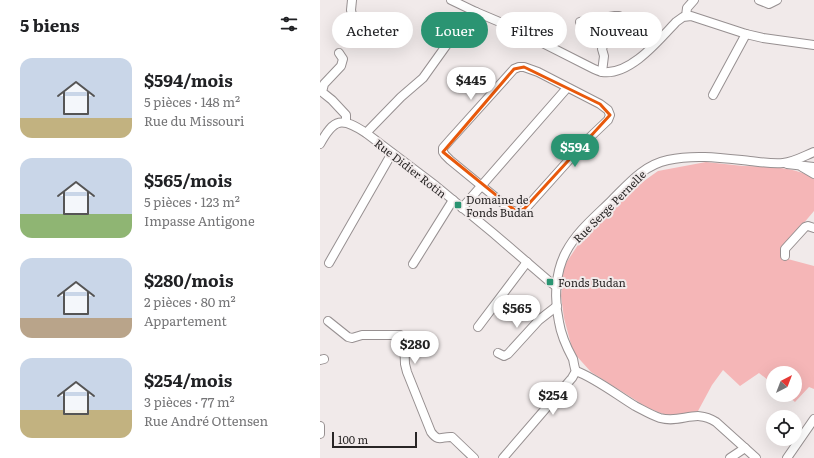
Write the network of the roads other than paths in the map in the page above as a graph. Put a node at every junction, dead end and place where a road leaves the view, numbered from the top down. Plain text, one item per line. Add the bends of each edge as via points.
1 (352, 0) edge
2 (451, 0) edge
3 (694, 0) edge
4 (759, 0) edge
5 (777, 0) edge
6 (351, 12) edge
7 (476, 12) edge
8 (686, 16) junction
9 (488, 17) edge
10 (746, 34) junction
11 (814, 45) edge
12 (444, 48) edge
13 (602, 48) edge
14 (339, 53) dead end
15 (602, 72) junction
16 (567, 88) junction
17 (321, 92) edge
18 (713, 95) dead end
19 (346, 122) junction
20 (366, 133) junction
21 (320, 144) edge
22 (814, 152) edge
23 (392, 153) junction
24 (778, 164) junction
25 (799, 166) junction
26 (814, 167) edge
27 (814, 174) edge
28 (481, 185) junction
29 (453, 200) junction
30 (462, 208) junction
31 (814, 228) edge
32 (785, 256) dead end
33 (527, 262) junction
34 (329, 263) dead end
35 (413, 264) dead end
36 (557, 287) junction
37 (557, 306) junction
38 (328, 321) dead end
39 (478, 327) dead end
40 (498, 353) dead end
41 (576, 371) junction
42 (814, 419) edge
43 (320, 426) edge
44 (320, 434) edge
45 (745, 448) junction
46 (505, 457) edge
47 (474, 458) edge
48 (730, 458) edge
49 (756, 458) edge
50 (787, 458) edge

1 - 6 street
2 - 7 street
3 - 8 street via 687,8
4 - 5 street via 769,4
8 - 10 street
8 - 15 street via 679,19 635,62 619,70
9 - 15 street
10 - 11 street
10 - 18 street
12 - 20 street via 423,78
13 - 15 street
14 - 17 street via 343,58 341,66 324,84
16 - 28 street
16 - 28 street via 538,72 524,67 514,69 450,140 443,148 445,155
16 - 28 street via 605,108 610,113 609,118 522,211 511,210
17 - 19 street via 346,115
19 - 20 street, Rue Didier Rotin
19 - 21 street via 333,126
20 - 23 street, Rue Didier Rotin
22 - 24 street, Rue Serge Pernelle
23 - 29 street, Rue Didier Rotin
23 - 34 street
24 - 25 street
24 - 36 street, Rue Serge Pernelle via 706,156 654,164 635,178 572,243 559,268
25 - 26 street
25 - 27 street
28 - 30 street
29 - 30 street, Rue Didier Rotin
29 - 35 street
30 - 33 street, Rue Didier Rotin
31 - 32 street via 805,227 785,250
33 - 36 street, Rue Didier Rotin
33 - 39 street
36 - 37 street, Rue Serge Pernelle
37 - 40 street via 539,320 508,354 504,356
37 - 41 street, Rue Serge Pernelle via 559,323
38 - 47 street via 352,338 362,335 400,335 404,339 407,372 432,432 439,438 452,437
41 - 45 street via 659,418 709,418
41 - 46 street
42 - 50 street
43 - 44 street
45 - 48 street
45 - 49 street

